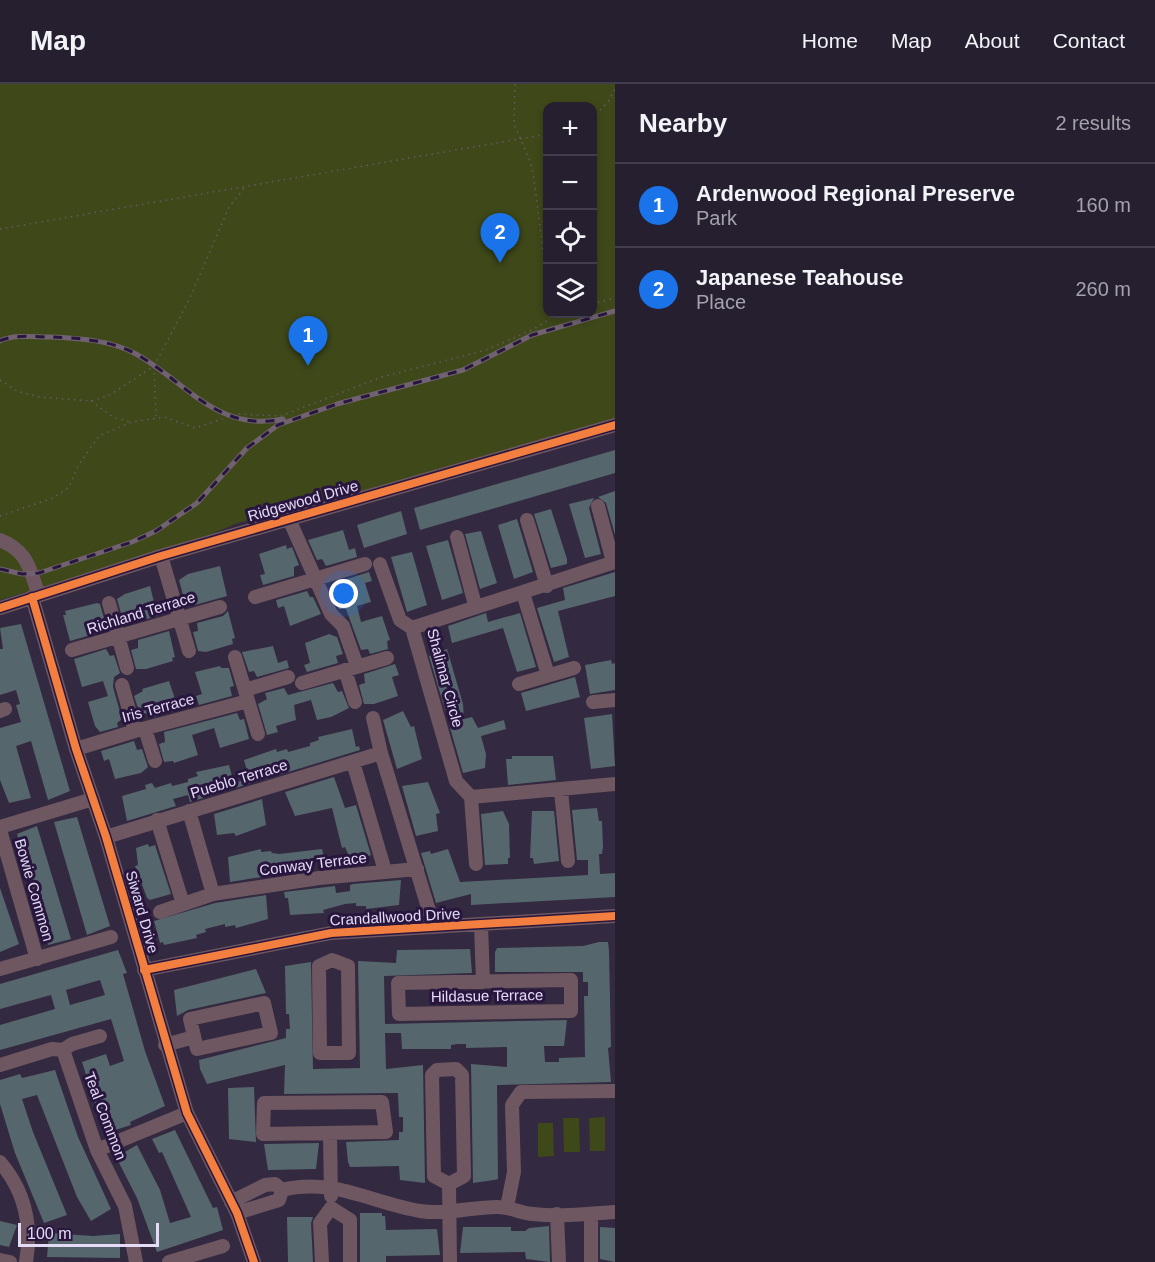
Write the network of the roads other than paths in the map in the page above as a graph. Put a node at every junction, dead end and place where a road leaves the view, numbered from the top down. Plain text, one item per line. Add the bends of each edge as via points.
1 (615, 425) edge
2 (598, 506) dead end
3 (288, 519) junction
4 (527, 520) dead end
5 (458, 537) dead end
6 (0, 540) edge
7 (161, 556) junction
8 (614, 562) edge
9 (365, 564) dead end
10 (380, 564) dead end
11 (315, 578) junction
12 (547, 586) junction
13 (523, 593) junction
14 (35, 596) junction
15 (255, 597) dead end
16 (109, 603) dead end
17 (475, 605) junction
18 (220, 607) dead end
19 (0, 608) edge
20 (179, 618) junction
21 (412, 628) junction
22 (119, 636) junction
23 (72, 650) dead end
24 (189, 651) dead end
25 (235, 657) dead end
26 (387, 658) dead end
27 (127, 668) dead end
28 (351, 668) junction
29 (574, 668) dead end
30 (548, 675) junction
31 (288, 677) dead end
32 (302, 683) dead end
33 (519, 684) dead end
34 (122, 685) dead end
35 (247, 696) junction
36 (615, 700) edge
37 (355, 702) dead end
38 (593, 702) dead end
39 (374, 718) dead end
40 (140, 730) junction
41 (258, 734) dead end
42 (76, 749) junction
43 (381, 753) junction
44 (155, 761) dead end
45 (353, 762) junction
46 (615, 784) edge
47 (561, 791) junction
48 (471, 797) junction
49 (93, 799) junction
50 (189, 811) junction
51 (157, 820) junction
52 (0, 828) edge
53 (106, 837) junction
54 (568, 861) dead end
55 (476, 864) dead end
56 (417, 868) junction
57 (385, 872) junction
58 (213, 894) junction
59 (183, 904) junction
60 (160, 912) dead end
61 (615, 916) edge
62 (482, 925) junction
63 (434, 927) junction
64 (331, 933) junction
65 (111, 937) dead end
66 (37, 959) junction
67 (332, 960) junction
68 (0, 969) edge
69 (144, 970) junction
70 (483, 982) junction
71 (100, 1036) dead end
72 (194, 1037) junction
73 (165, 1045) junction
74 (63, 1050) junction
75 (0, 1065) edge
76 (615, 1091) edge
77 (187, 1113) junction
78 (330, 1135) junction
79 (97, 1150) junction
80 (0, 1162) edge
81 (449, 1184) junction
82 (331, 1187) junction
83 (282, 1190) junction
84 (234, 1207) junction
85 (507, 1207) junction
86 (331, 1208) junction
87 (615, 1212) edge
88 (448, 1213) junction
89 (591, 1214) junction
90 (557, 1215) junction
91 (223, 1246) dead end
92 (0, 1260) edge
93 (10, 1262) edge
94 (26, 1262) edge
95 (136, 1262) edge
96 (169, 1262) edge
97 (254, 1262) edge
98 (322, 1262) edge
99 (350, 1262) edge
100 (450, 1262) edge
101 (559, 1262) edge
102 (591, 1262) edge

1 - 3 street, Ridgewood Drive
2 - 8 street
3 - 7 street, Ridgewood Drive
3 - 11 street
4 - 12 street
5 - 17 street
6 - 14 street, Siward Drive via 22,553 33,574
7 - 14 street, Ridgewood Drive
7 - 20 street
8 - 12 street, Shalimar Circle
9 - 11 street
10 - 21 street via 400,620
11 - 15 street
11 - 28 street via 331,614 343,626
12 - 13 street, Shalimar Circle
13 - 17 street, Shalimar Circle
13 - 30 street
14 - 19 street, Ridgewood Drive
14 - 42 street, Siward Drive
16 - 22 street
17 - 21 street, Shalimar Circle
18 - 20 street, Richland Terrace
20 - 22 street, Richland Terrace
20 - 24 street
21 - 48 street, Shalimar Circle via 456,781
22 - 23 street, Richland Terrace
22 - 27 street
25 - 35 street
26 - 28 street
28 - 32 street
28 - 37 street
29 - 30 street
30 - 33 street
31 - 35 street, Iris Terrace
34 - 40 street
35 - 40 street, Iris Terrace
35 - 41 street
36 - 38 street
39 - 43 street
40 - 42 street, Iris Terrace
40 - 44 street
42 - 49 street, Siward Drive
43 - 45 street, Pueblo Terrace
43 - 56 street
45 - 50 street, Pueblo Terrace
45 - 57 street
46 - 47 street
47 - 48 street
47 - 54 street
48 - 55 street
49 - 52 street
49 - 53 street, Siward Drive
50 - 51 street, Pueblo Terrace
50 - 58 street
51 - 53 street, Pueblo Terrace
51 - 59 street
52 - 66 street, Bowie Common
53 - 69 street, Siward Drive
56 - 57 street, Conway Terrace
56 - 63 street
57 - 58 street, Conway Terrace
58 - 59 street, Conway Terrace
59 - 60 street, Conway Terrace
61 - 62 street, Crandallwood Drive
62 - 63 street, Crandallwood Drive
62 - 70 street, Hildasue Terrace
63 - 64 street, Crandallwood Drive
64 - 67 street
64 - 69 street, Crandallwood Drive
65 - 66 street
66 - 68 street
67 - 67 street via 319,966 320,1053 349,1053 348,966
69 - 73 street, Siward Drive
70 - 70 street, Hildasue Terrace via 398,983 399,1014 571,1011 571,980
71 - 74 street
72 - 72 street via 190,1020 264,1003 271,1033 197,1049
72 - 73 street
73 - 77 street, Siward Drive
74 - 75 street via 52,1049
74 - 79 street, Teal Common
76 - 85 street via 521,1092 516,1096 512,1105 514,1172
77 - 79 street
77 - 84 street, Siward Drive
78 - 78 street via 263,1134 264,1103 382,1102 386,1132
78 - 82 street
79 - 95 street, Teal Common via 125,1206
80 - 94 street via 10,1173 29,1221
81 - 81 street via 464,1176 462,1075 456,1069 437,1070 432,1075 434,1176
81 - 88 street
82 - 83 street via 304,1184
82 - 86 street
82 - 88 street via 420,1211
83 - 84 street via 279,1200
83 - 84 street via 275,1184 265,1185
84 - 97 street, Siward Drive
85 - 88 street
85 - 90 street
86 - 98 street via 320,1222
86 - 99 street via 350,1220
87 - 89 street
88 - 100 street
89 - 90 street
89 - 102 street
90 - 101 street
91 - 96 street
92 - 93 street

